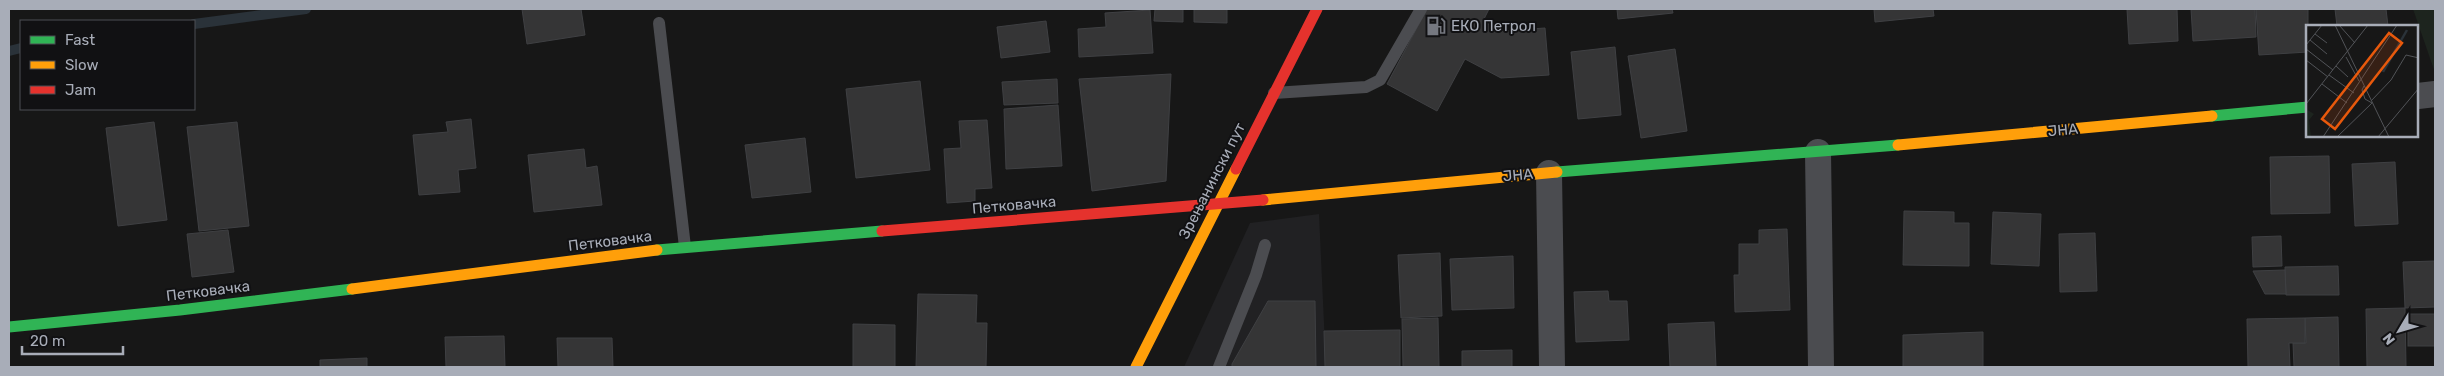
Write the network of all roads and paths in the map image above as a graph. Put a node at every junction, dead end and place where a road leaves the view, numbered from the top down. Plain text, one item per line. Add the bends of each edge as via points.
1 (1317, 9) edge
2 (1421, 9) edge
3 (659, 23) dead end
4 (1274, 93) junction
5 (2435, 94) edge
6 (2419, 96) edge
7 (2306, 107) edge
8 (1818, 152) junction
9 (1549, 172) junction
10 (1218, 203) junction
11 (1265, 245) dead end
12 (685, 247) junction
13 (9, 327) edge
14 (1136, 367) edge
15 (1219, 367) edge
16 (1552, 367) edge
17 (1821, 367) edge

1 - 4 street, Зрењанински пут
2 - 4 lane via 1380,80 1366,88
3 - 12 lane
4 - 10 street, Зрењанински пут
5 - 6 street
7 - 8 street, ЈНА
8 - 9 street, ЈНА
8 - 17 street
9 - 10 street, ЈНА
9 - 16 street
10 - 12 street, Петковачка
10 - 14 street, Зрењанински пут
11 - 15 lane
12 - 13 street, Петковачка via 180,310

